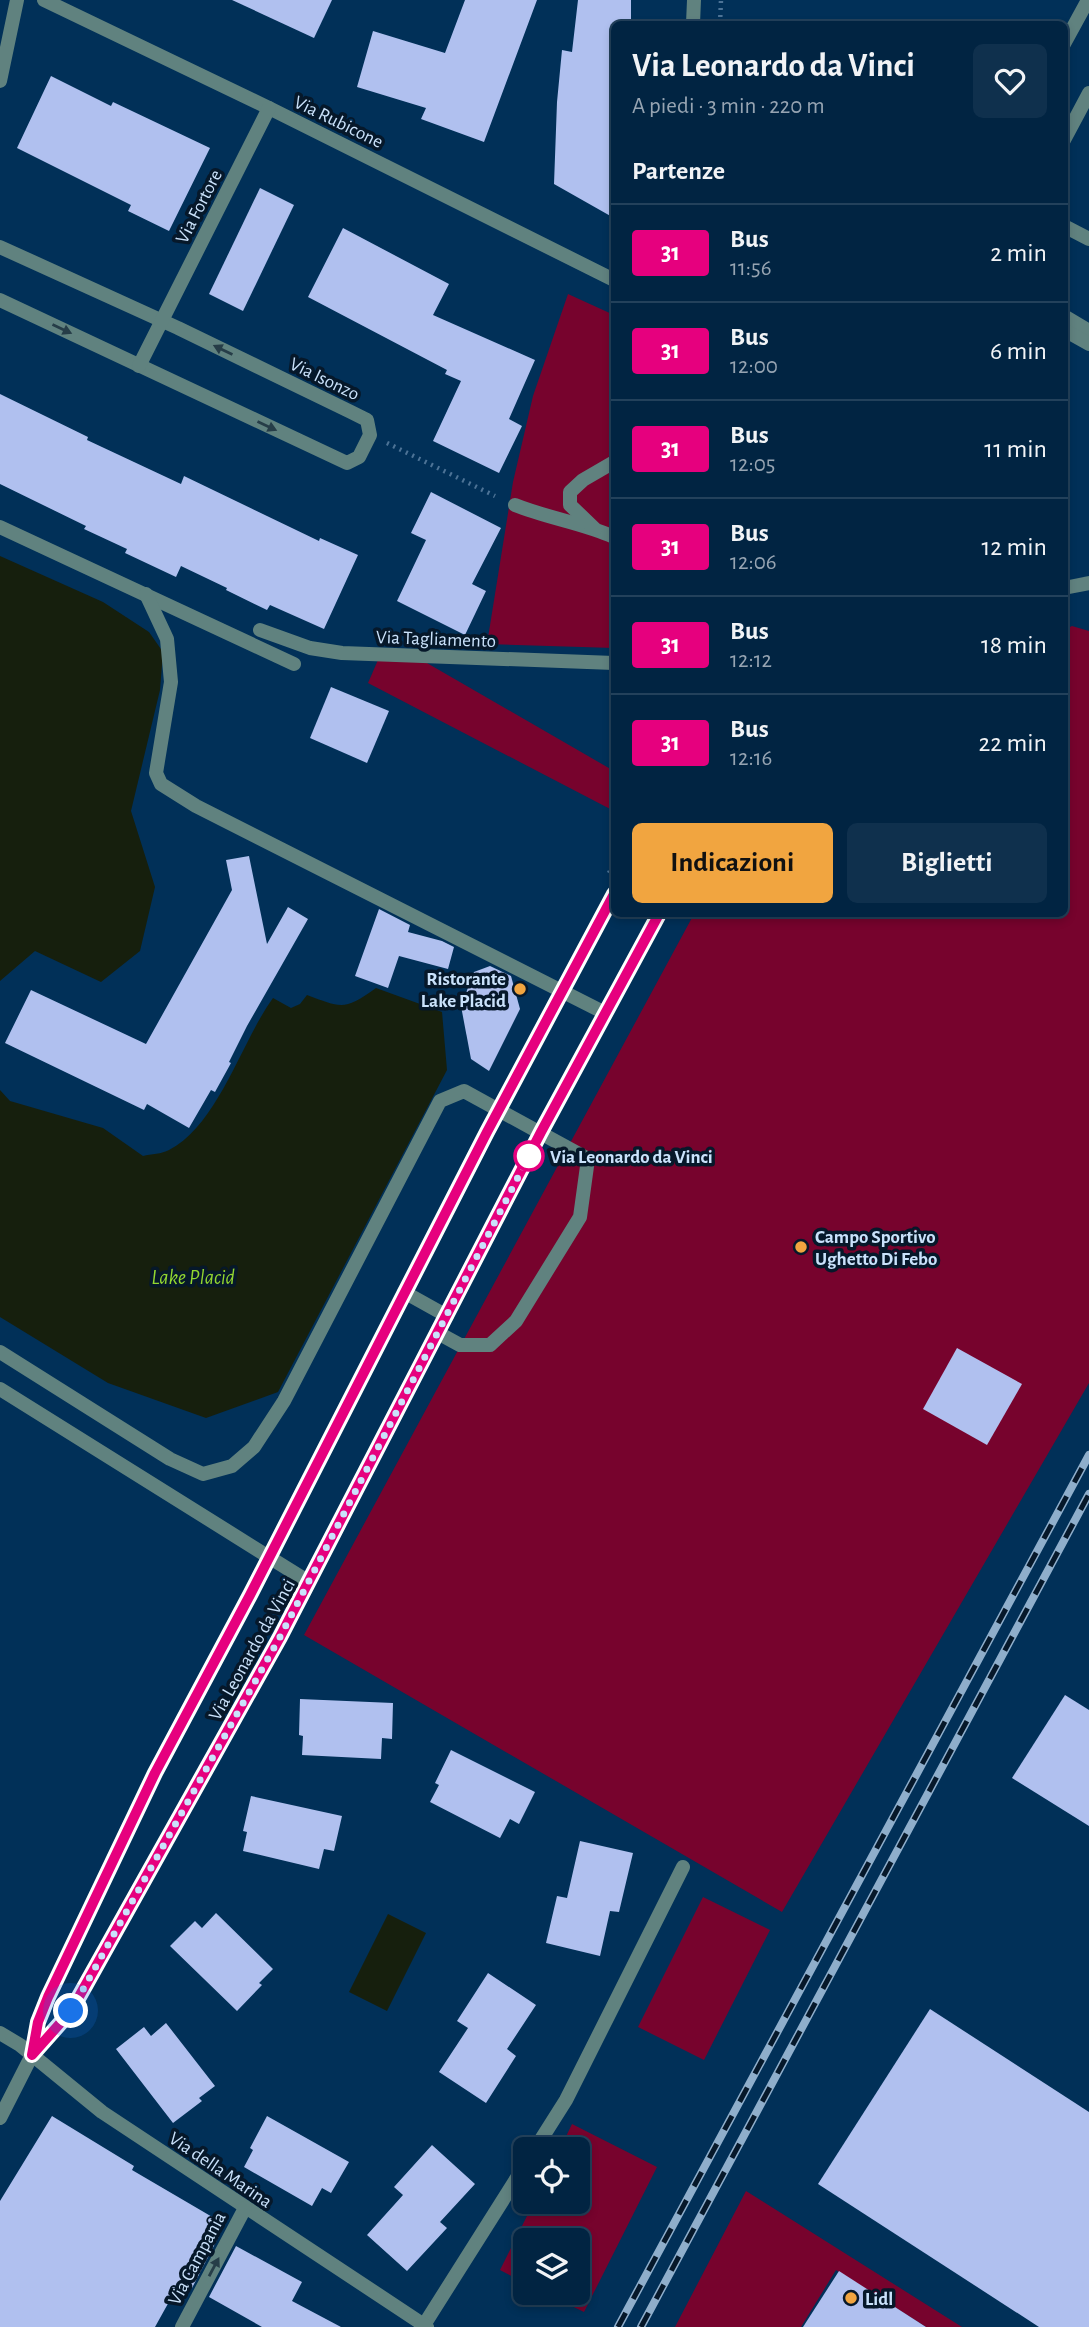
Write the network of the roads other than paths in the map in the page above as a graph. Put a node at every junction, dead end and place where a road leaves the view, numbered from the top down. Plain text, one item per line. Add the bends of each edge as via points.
1 (17, 0) edge
2 (44, 0) edge
3 (694, 0) edge
4 (1088, 0) edge
5 (692, 21) edge
6 (1068, 37) edge
7 (0, 81) edge
8 (1089, 93) edge
9 (269, 108) junction
10 (1068, 132) edge
11 (1068, 228) edge
12 (1089, 239) edge
13 (0, 247) edge
14 (611, 279) edge
15 (0, 300) edge
16 (1068, 318) edge
17 (162, 321) junction
18 (1089, 331) edge
19 (1068, 332) edge
20 (1089, 344) edge
21 (139, 366) junction
22 (611, 464) edge
23 (515, 505) road end
24 (0, 527) edge
25 (596, 530) junction
26 (611, 536) edge
27 (1089, 583) edge
28 (1068, 587) edge
29 (146, 594) junction
30 (260, 630) dead end
31 (611, 663) edge
32 (294, 664) dead end
33 (611, 900) edge
34 (657, 917) edge
35 (562, 991) junction
36 (605, 1013) junction
37 (499, 1110) junction
38 (541, 1132) junction
39 (404, 1292) junction
40 (447, 1316) junction
41 (438, 1334) junction
42 (0, 1352) edge
43 (0, 1388) edge
44 (269, 1557) junction
45 (309, 1582) junction
46 (683, 1867) dead end
47 (0, 2033) edge
48 (32, 2055) junction
49 (0, 2118) edge
50 (543, 2137) edge
51 (513, 2185) edge
52 (245, 2208) junction
53 (426, 2326) edge
54 (182, 2327) edge

1 - 7 street
2 - 9 street, Via Rubicone
3 - 5 street
4 - 6 street
8 - 10 street
9 - 14 street, Via Rubicone
9 - 17 street, Via Fortore
11 - 12 street
13 - 17 street, Via Isonzo
15 -> 21 street
16 - 18 street
17 - 21 street
21 -> 17 street, Via Isonzo via 347,463 359,457 370,435 367,420
19 - 20 street
22 - 25 street via 570,492 570,505
23 - 25 street
24 - 29 street
25 - 26 street
27 - 28 street
29 - 32 street
29 - 35 street via 167,639 172,682 156,773 161,784
30 - 31 street, Via Tagliamento via 310,649 342,653
33 - 35 street, Via Leonardo da Vinci
34 - 36 street, Via Leonardo da Vinci
35 - 36 street
35 - 37 street, Via Leonardo da Vinci
36 - 38 street, Via Leonardo da Vinci
37 - 38 street
37 - 39 street, Via Leonardo da Vinci
37 - 42 street via 464,1091 440,1101 284,1401 254,1447 232,1466 202,1474 170,1459
38 - 40 street, Via Leonardo da Vinci
38 - 41 street via 588,1159 580,1217 516,1321 490,1345 460,1345
39 - 40 street
39 - 44 street, Via Leonardo da Vinci
40 - 41 street, Via Leonardo da Vinci
41 - 45 street, Via Leonardo da Vinci
43 - 44 street
44 - 45 street
44 - 48 street, Via Leonardo da Vinci via 155,1773 48,1997
45 - 48 street, Via Leonardo da Vinci via 71,2011
46 - 50 street via 566,2100
47 - 48 street, Via della Marina
48 - 49 street, Via Leonardo da Vinci
48 - 52 street, Via della Marina via 102,2112
51 - 53 street
52 - 53 street, Via della Marina
54 -> 52 street, Via Campania

